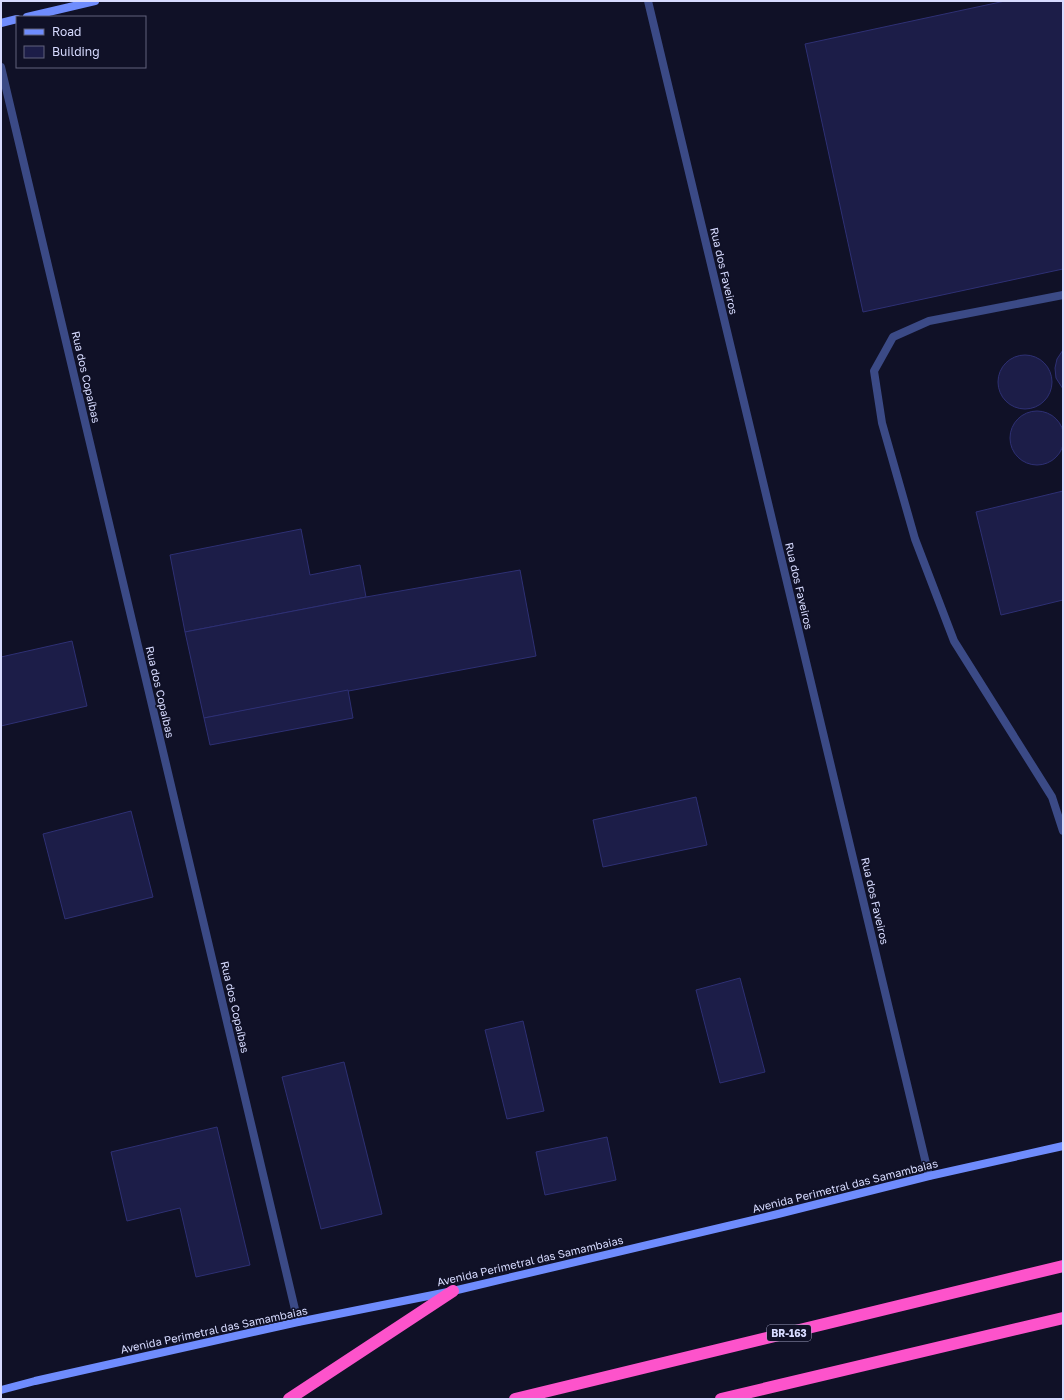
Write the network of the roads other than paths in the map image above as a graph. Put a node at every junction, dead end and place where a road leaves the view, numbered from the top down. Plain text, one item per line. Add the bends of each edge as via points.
1 (95, 1) edge
2 (648, 1) edge
3 (31, 16) edge
4 (16, 20) edge
5 (1, 23) edge
6 (1, 67) edge
7 (1063, 295) edge
8 (1063, 831) edge
9 (1063, 1146) edge
10 (929, 1176) junction
11 (1063, 1266) edge
12 (453, 1291) junction
13 (1063, 1318) edge
14 (298, 1322) junction
15 (1, 1390) edge
16 (289, 1399) edge
17 (516, 1399) edge
18 (721, 1399) edge

1 - 3 main road
2 - 10 street, Rua dos Faveiros
4 - 5 main road
6 - 14 street, Rua dos Copaíbas
7 - 8 street via 929,321 893,338 874,371 882,423 915,539 954,641 1052,797
9 - 10 main road, Avenida Perimetral das Samambaias
10 - 12 main road, Avenida Perimetral das Samambaias
11 - 17 highway, BR-163
12 - 14 main road, Avenida Perimetral das Samambaias
12 - 16 highway
13 - 18 highway
14 - 15 main road, Avenida Perimetral das Samambaias

